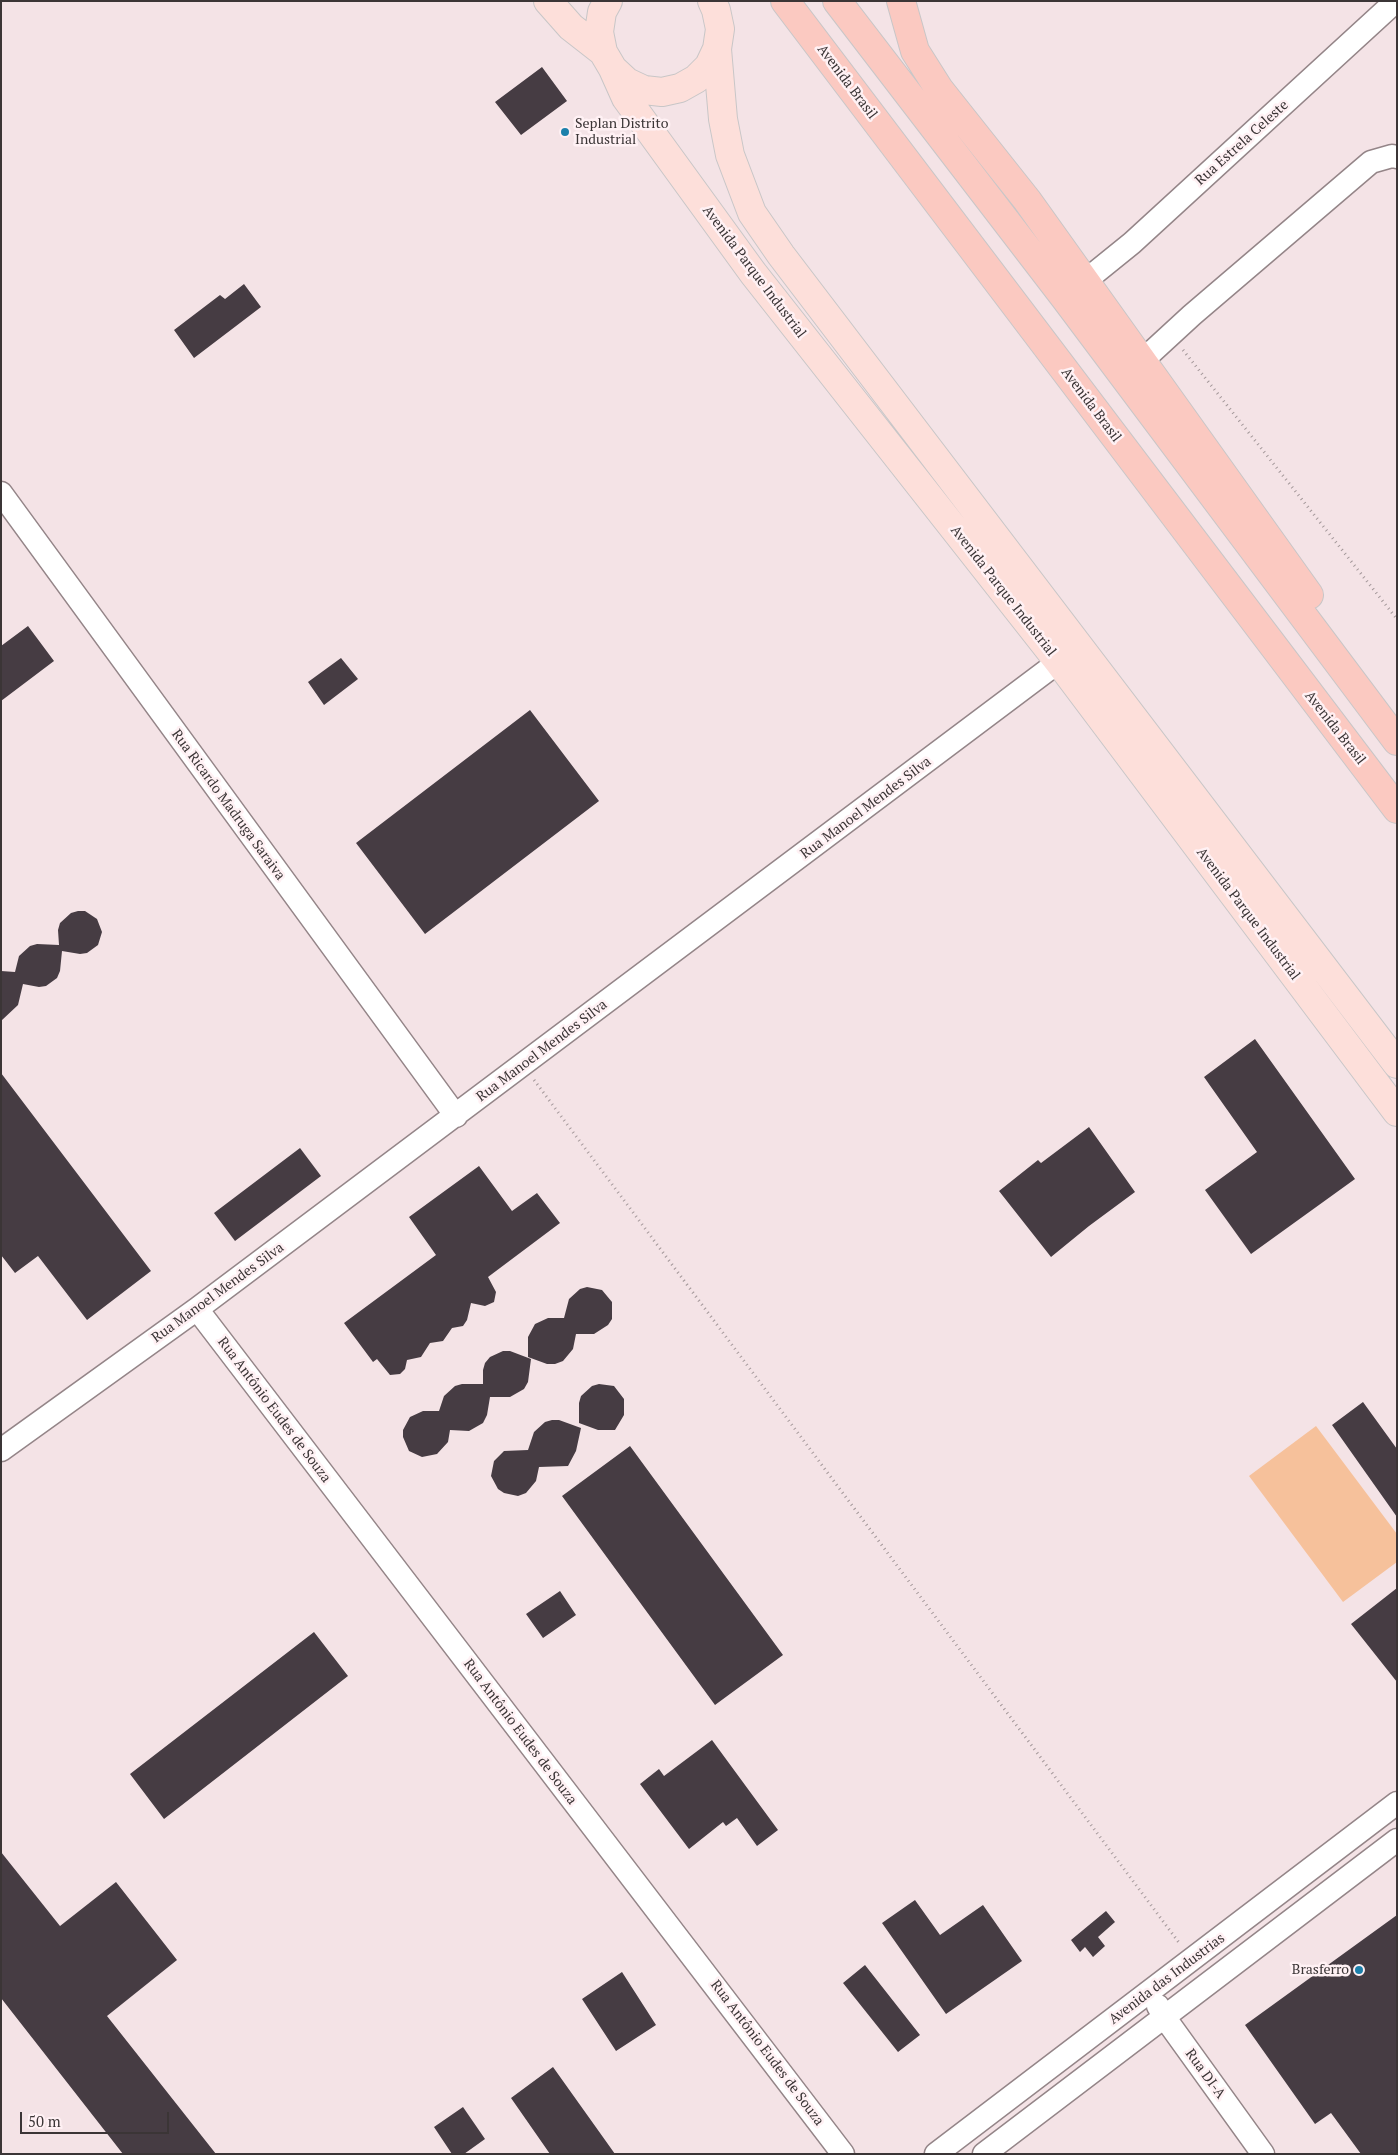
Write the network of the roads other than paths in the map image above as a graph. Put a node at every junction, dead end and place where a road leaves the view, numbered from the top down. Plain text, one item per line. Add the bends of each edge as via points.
1 (548, 1) edge
2 (608, 1) edge
3 (785, 1) edge
4 (901, 1) edge
5 (1396, 1) edge
6 (717, 4) edge
7 (842, 8) edge
8 (717, 49) junction
9 (608, 61) junction
10 (1397, 157) edge
11 (1085, 281) junction
12 (830, 320) junction
13 (805, 340) junction
14 (1142, 361) junction
15 (1, 493) edge
16 (1069, 654) junction
17 (1357, 690) junction
18 (1397, 741) edge
19 (1397, 809) edge
20 (1320, 964) junction
21 (1299, 982) junction
22 (1397, 1064) edge
23 (1397, 1112) edge
24 (456, 1116) junction
25 (197, 1309) junction
26 (1, 1450) edge
27 (1397, 1803) edge
28 (1397, 1840) edge
29 (1151, 1991) junction
30 (1165, 2018) junction
31 (844, 2154) edge
32 (936, 2154) edge
33 (984, 2154) edge
34 (1263, 2154) edge

1 - 9 main road, Avenida Parque Industrial
2 - 9 main road via 602,12 599,32
3 - 19 highway, Avenida Brasil
4 - 11 highway via 915,51 939,89 1027,200
5 - 11 street, Rua Estrela Celeste via 1132,243
6 - 8 main road, Avenida Parque Industrial via 720,29
7 - 17 highway via 1065,298
8 - 9 main road via 709,66 696,79 680,88 662,92 644,90 627,82
8 - 12 main road, Avenida Parque Industrial via 723,119 730,155 752,212
9 - 13 main road, Avenida Parque Industrial via 626,98
10 - 14 street via 1371,162
11 - 14 highway
12 - 13 main road
12 - 16 main road, Avenida Parque Industrial
13 - 16 main road, Avenida Parque Industrial
14 - 17 highway via 1309,594 1332,630
15 - 24 street, Rua Ricardo Madruga Saraiva
16 - 20 main road, Avenida Parque Industrial
16 - 21 main road, Avenida Parque Industrial
16 - 24 street, Rua Manoel Mendes Silva
17 - 18 highway
20 - 21 main road
20 - 22 main road, Avenida Parque Industrial
21 - 23 main road, Avenida Parque Industrial
24 - 25 street, Rua Manoel Mendes Silva
25 - 26 street, Rua Manoel Mendes Silva
25 - 31 street, Rua Antônio Eudes de Souza
27 - 29 street, Avenida das Industrias
28 - 30 street, Avenida das Industrias
29 - 30 street, Rua DI-A
29 - 32 street, Avenida das Industrias
30 - 33 street, Avenida das Industrias
30 - 34 street, Rua DI-A

